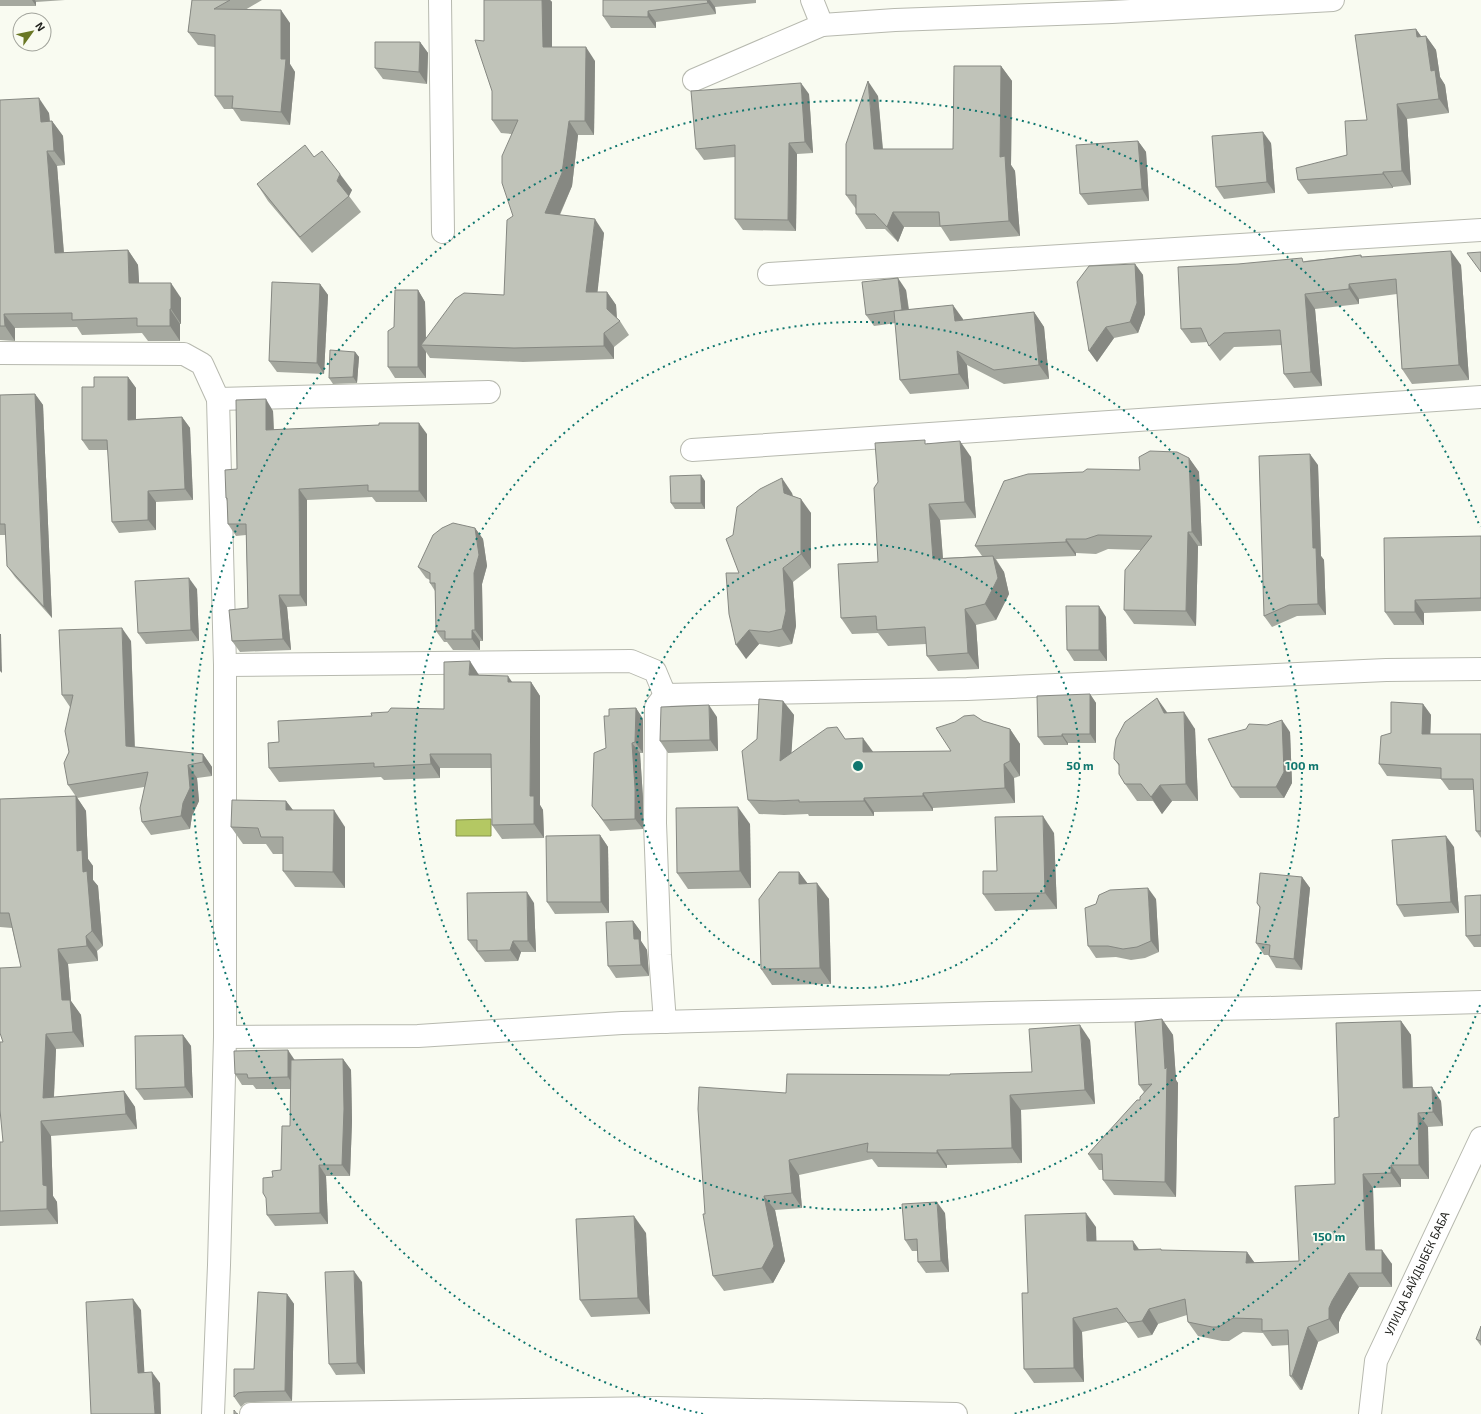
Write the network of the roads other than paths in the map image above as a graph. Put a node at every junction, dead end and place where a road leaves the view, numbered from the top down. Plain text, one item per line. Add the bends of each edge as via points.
1 (440, 0) edge
2 (812, 0) edge
3 (1333, 0) edge
4 (1112, 6) edge
5 (822, 26) junction
6 (694, 80) dead end
7 (1481, 230) edge
8 (443, 232) dead end
9 (769, 274) dead end
10 (0, 353) edge
11 (488, 392) dead end
12 (1481, 397) edge
13 (218, 399) junction
14 (692, 450) dead end
15 (225, 665) junction
16 (1481, 669) edge
17 (665, 695) junction
18 (1481, 1002) edge
19 (665, 1022) junction
20 (226, 1037) junction
21 (1481, 1138) edge
22 (213, 1414) edge
23 (251, 1414) edge
24 (956, 1414) edge
25 (1370, 1414) edge

1 - 8 street
2 - 5 street
3 - 4 street
4 - 5 street
5 - 6 street
7 - 9 street
10 - 13 street via 184,354 202,364
11 - 13 street
12 - 14 street
13 - 15 street
15 - 17 street via 631,661 655,671
15 - 20 street
16 - 17 street via 1378,671 967,689
17 - 19 street via 656,707 655,823
18 - 19 street
19 - 20 street via 418,1036
20 - 22 street
21 - 25 street, УЛИЦА БАЙДЫБЕК БАБА via 1376,1361
23 - 24 street via 657,1408

